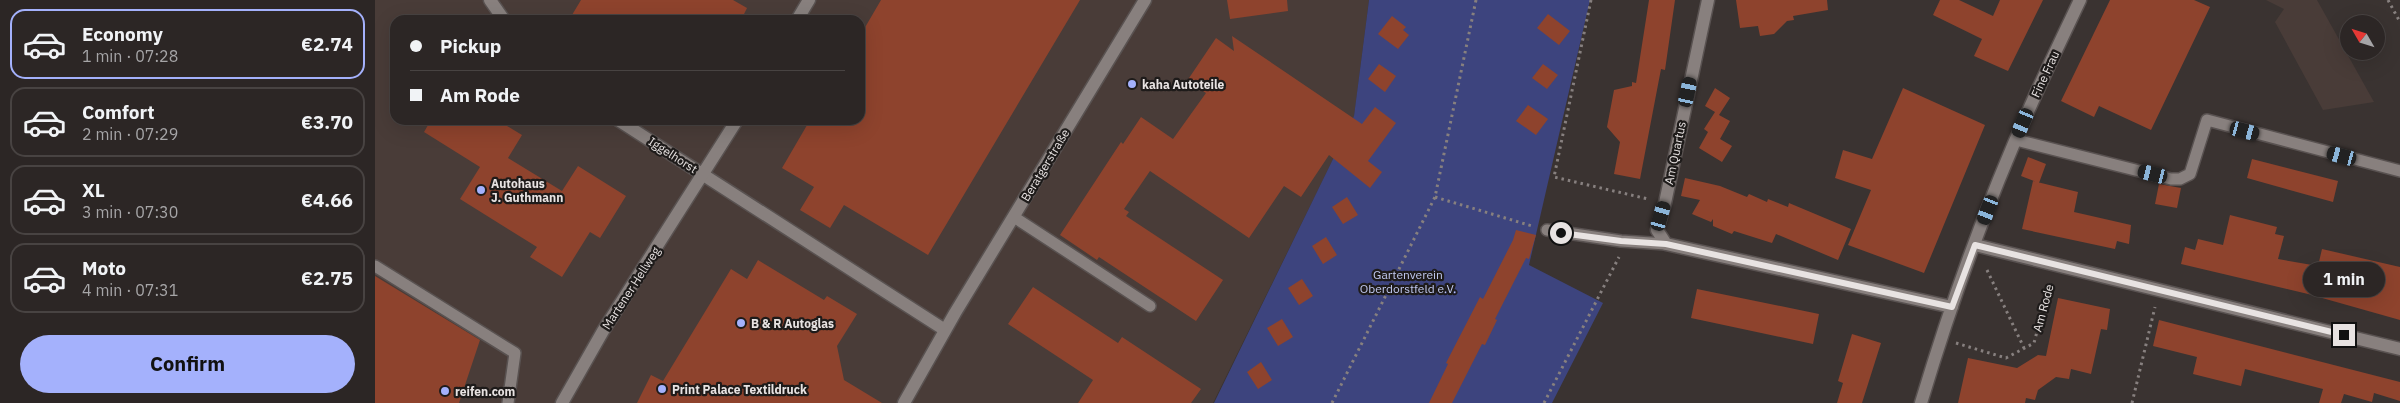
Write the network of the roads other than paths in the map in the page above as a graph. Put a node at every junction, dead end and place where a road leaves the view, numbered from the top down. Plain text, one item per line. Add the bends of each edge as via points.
1 (490, 0) edge
2 (809, 0) edge
3 (1145, 0) edge
4 (1708, 0) edge
5 (2080, 0) edge
6 (500, 15) edge
7 (800, 15) edge
8 (626, 125) edge
9 (734, 125) edge
10 (2016, 140) junction
11 (2400, 171) edge
12 (703, 175) junction
13 (1014, 217) junction
14 (1547, 230) road end
15 (1666, 244) junction
16 (1975, 245) junction
17 (375, 266) edge
18 (1150, 306) dead end
19 (1952, 307) junction
20 (945, 330) junction
21 (2400, 349) edge
22 (508, 403) edge
23 (562, 403) edge
24 (904, 403) edge
25 (1921, 403) edge

1 - 6 street
2 - 7 street
3 - 13 street, Beratgerstraße
4 - 15 street, Am Quartus via 1657,230
5 - 10 street, Fine Frau
8 - 12 street, Iggelhorst
9 - 12 street, Martener Hellweg
10 - 11 lane via 2179,179 2191,174 2207,120
10 - 16 street, Fine Frau
12 - 20 street
12 - 23 street, Martener Hellweg via 603,331
13 - 18 lane
13 - 20 street, Beratgerstraße
14 - 15 lane
15 - 19 street
16 - 19 street, Fine Frau
16 - 21 street
17 - 22 lane via 515,353
19 - 25 street, Fine Frau
20 - 24 street, Beratgerstraße

